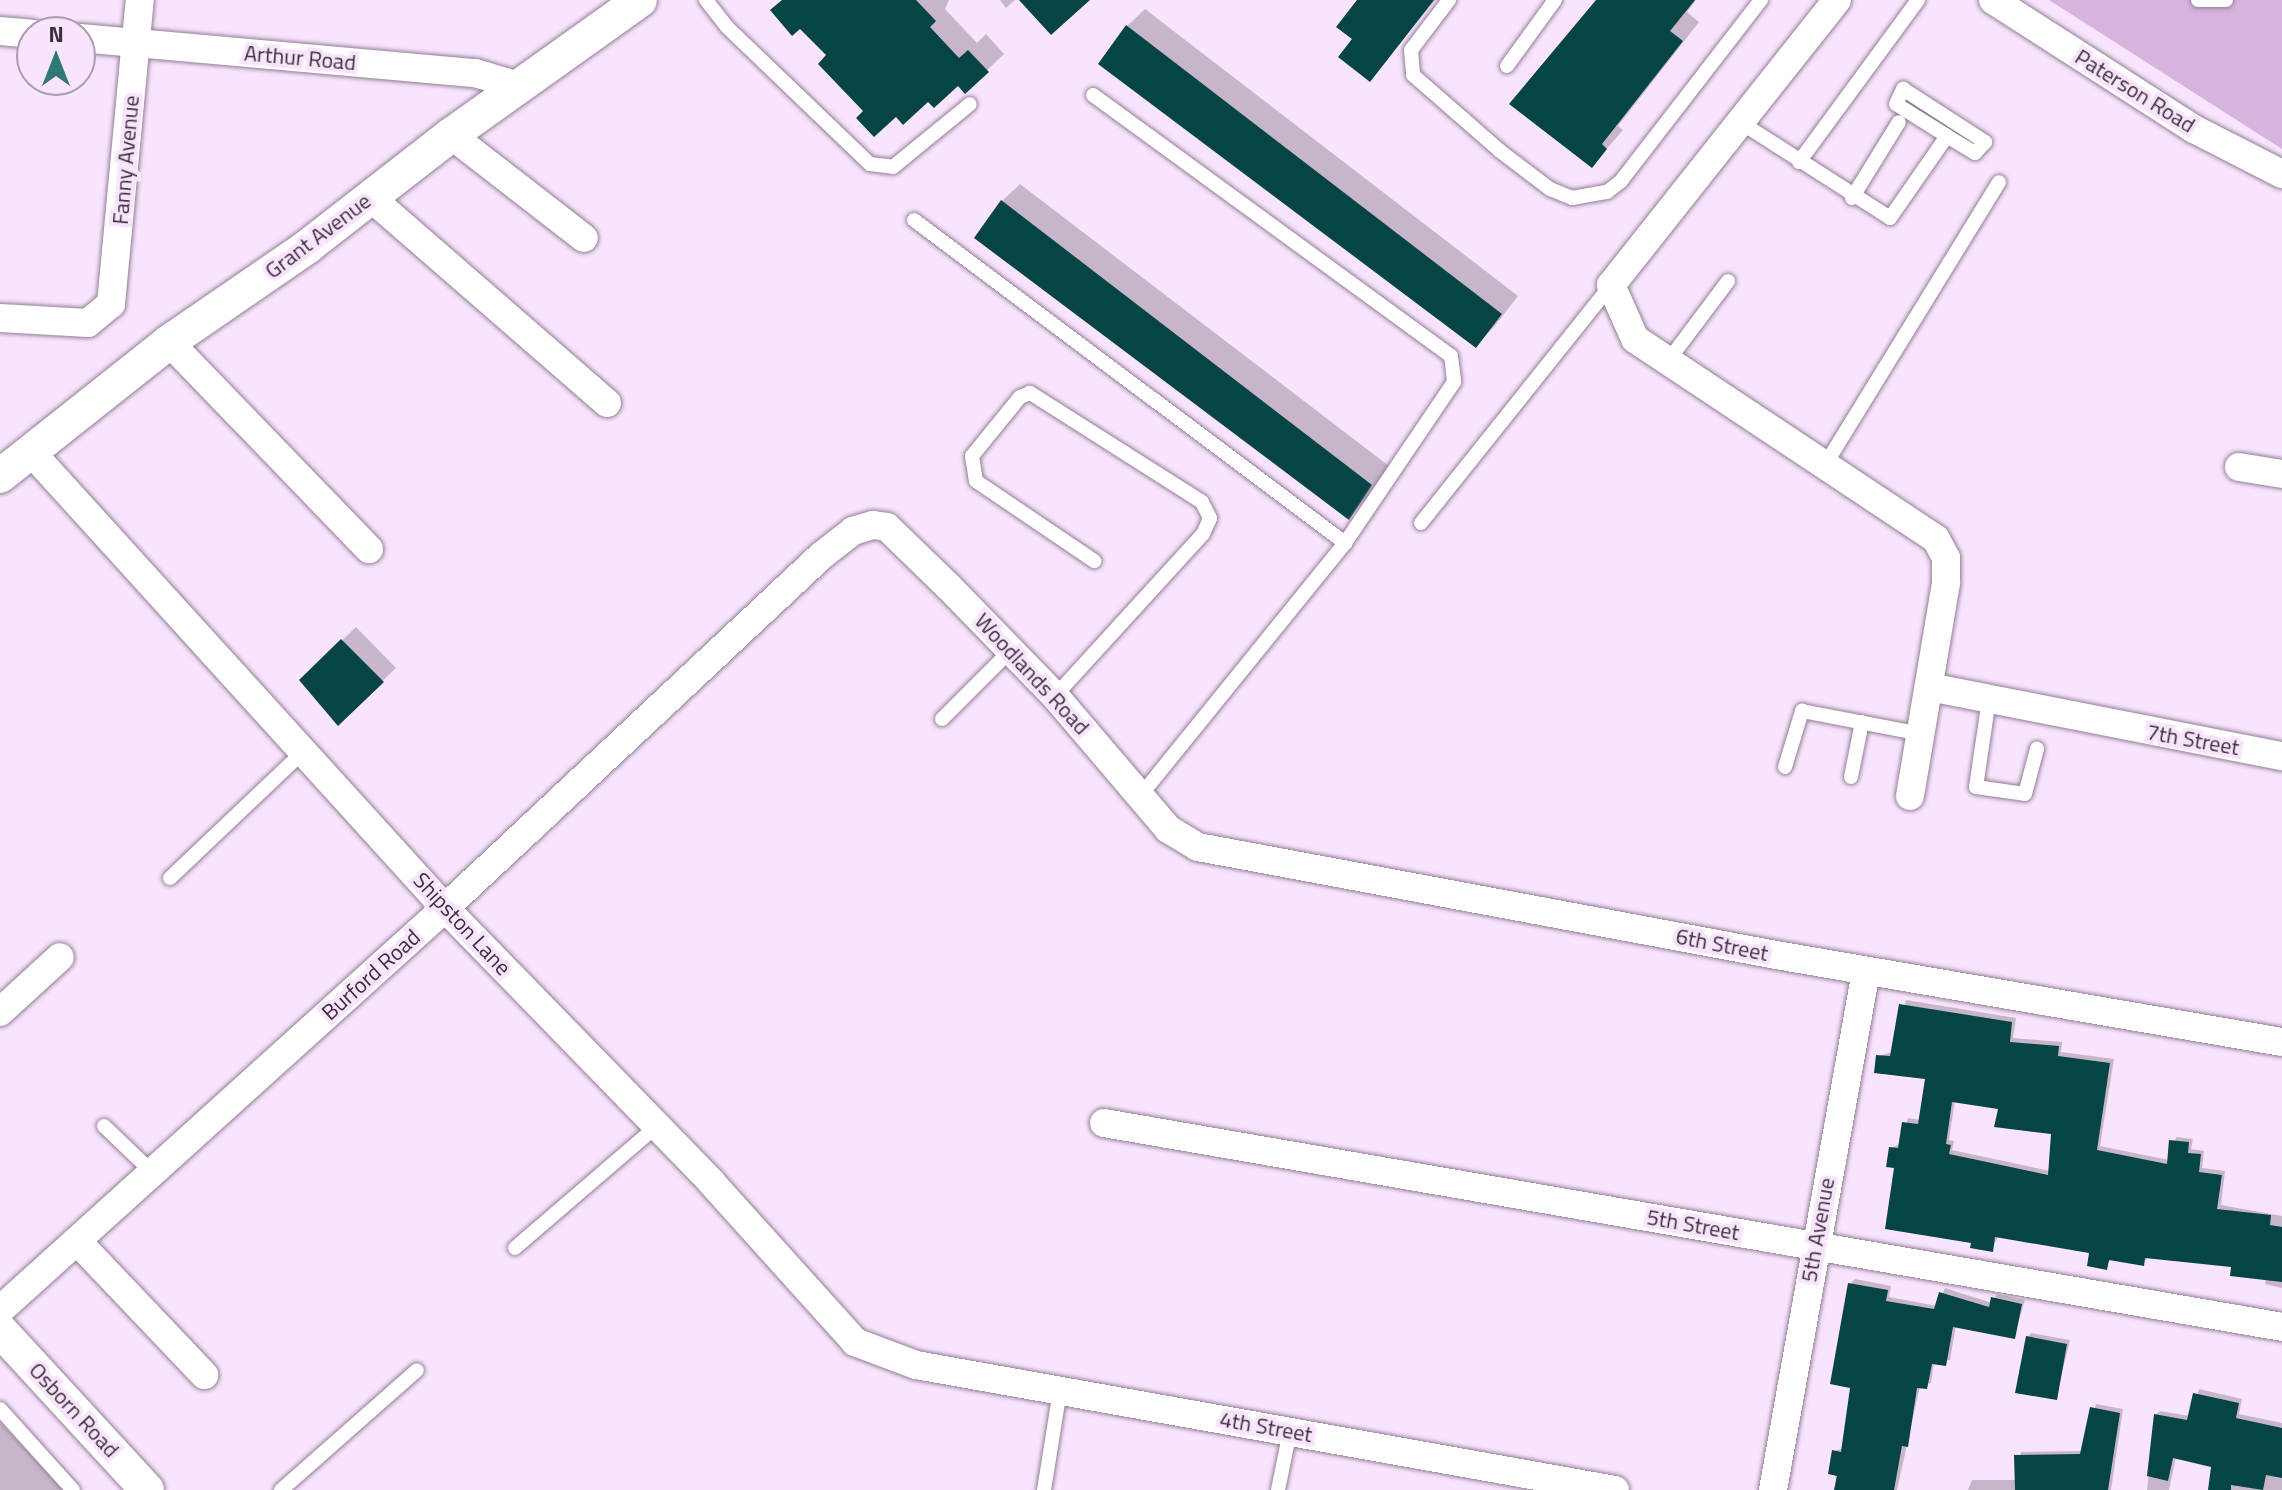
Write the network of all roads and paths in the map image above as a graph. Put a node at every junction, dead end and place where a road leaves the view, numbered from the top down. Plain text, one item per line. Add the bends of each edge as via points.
1 (140, 0) edge
2 (640, 0) edge
3 (706, 0) edge
4 (1449, 0) edge
5 (1555, 0) edge
6 (1761, 0) edge
7 (1837, 0) edge
8 (1918, 0) edge
9 (1993, 0) edge
10 (2198, 0) edge
11 (2226, 0) edge
12 (96, 40) edge
13 (136, 44) junction
14 (1507, 66) dead end
15 (519, 86) junction
16 (1093, 95) dead end
17 (970, 104) dead end
18 (1740, 122) junction
19 (1899, 122) dead end
20 (451, 135) junction
21 (1947, 136) junction
22 (1799, 162) junction
23 (2282, 174) edge
24 (1999, 182) dead end
25 (370, 197) junction
26 (1852, 198) junction
27 (914, 220) dead end
28 (584, 238) dead end
29 (1728, 281) dead end
30 (1611, 285) junction
31 (0, 318) edge
32 (169, 342) junction
33 (1668, 361) junction
34 (607, 403) dead end
35 (32, 453) junction
36 (1825, 465) junction
37 (2239, 467) dead end
38 (2282, 474) edge
39 (0, 476) edge
40 (1421, 523) dead end
41 (887, 527) joint
42 (1345, 543) junction
43 (369, 549) dead end
44 (1094, 561) dead end
45 (1011, 650) junction
46 (1929, 687) junction
47 (1055, 696) junction
48 (1989, 699) junction
49 (942, 719) dead end
50 (1862, 722) junction
51 (1921, 734) junction
52 (2037, 749) dead end
53 (304, 751) junction
54 (2282, 756) edge
55 (1785, 767) dead end
56 (1851, 777) dead end
57 (1140, 796) junction
58 (1910, 796) dead end
59 (1168, 829) joint
60 (170, 878) dead end
61 (445, 908) junction
62 (60, 957) dead end
63 (1866, 971) junction
64 (0, 1012) edge
65 (2282, 1042) edge
66 (1104, 1123) dead end
67 (104, 1126) dead end
68 (657, 1126) junction
69 (153, 1173) junction
70 (77, 1241) junction
71 (1815, 1246) junction
72 (515, 1248) dead end
73 (0, 1310) edge
74 (2282, 1327) edge
75 (0, 1330) edge
76 (916, 1365) joint
77 (417, 1370) dead end
78 (204, 1375) dead end
79 (1060, 1390) junction
80 (0, 1409) edge
81 (1290, 1431) junction
82 (73, 1490) edge
83 (147, 1490) edge
84 (281, 1490) edge
85 (1044, 1490) edge
86 (1278, 1490) edge
87 (1615, 1490) edge
88 (1773, 1490) edge

1 - 13 street, Fanny Avenue
2 - 15 street, Grant Avenue
3 - 17 lane via 727,27 870,164 893,167
4 - 6 lane via 1411,50 1413,75 1500,151 1550,189 1572,198 1607,192 1621,181
5 - 14 lane
7 - 18 street
8 - 22 lane
9 - 23 street, Paterson Road via 2194,129
10 - 11 lane
12 - 13 street, Arthur Road
13 - 15 street, Arthur Road via 475,73
13 - 31 street, Fanny Avenue via 116,286 102,317 68,324
15 - 20 street, Grant Avenue
16 - 42 lane via 1451,356 1454,382
18 - 22 lane
18 - 30 street
19 - 26 lane
20 - 25 street, Grant Avenue
20 - 28 street
21 - 21 lane via 1975,153 1985,142 1903,89 1896,104
21 - 26 lane via 1890,218
22 - 26 lane
24 - 36 lane
25 - 32 street, Grant Avenue
25 - 34 street
27 - 42 lane
29 - 33 lane
30 - 33 street via 1635,339
30 - 40 lane
32 - 35 street, Grant Avenue
32 - 43 street
33 - 36 street
35 - 39 street, Grant Avenue
35 - 53 street, Shipston Lane
36 - 46 street via 1936,539 1946,558
37 - 38 street
41 - 45 street, Woodlands Road
41 - 61 street, Burford Road via 861,528 842,537
42 - 57 lane
44 - 47 lane via 976,481 972,456 1020,397 1030,393 1202,502 1210,518 1203,534
45 - 47 street, Woodlands Road
45 - 49 lane
46 - 48 street, 7th Street
46 - 51 street
47 - 57 street, Woodlands Road
48 - 52 lane via 1976,787 2025,794
48 - 54 street, 7th Street
50 - 51 lane
50 - 55 lane via 1802,711
50 - 56 lane
51 - 58 street
53 - 60 lane
53 - 61 street, Shipston Lane
57 - 59 street, Woodlands Road
59 - 63 street, 6th Street via 1198,847 1231,856
61 - 68 street, Shipston Lane
61 - 69 street, Burford Road
62 - 64 street
63 - 65 street, 6th Street
63 - 71 street, 5th Avenue
66 - 71 street, 5th Street
67 - 69 lane
68 - 72 lane
68 - 76 street, Shipston Lane via 855,1342
69 - 70 street, Burford Road
70 - 73 street, Burford Road
70 - 78 street
71 - 74 street, 5th Street
71 - 88 street, 5th Avenue
75 - 83 street, Osborn Road
76 - 79 street, 4th Street
77 - 84 lane
79 - 81 street, 4th Street
79 - 85 lane
80 - 82 lane
81 - 86 lane
81 - 87 street, 4th Street

